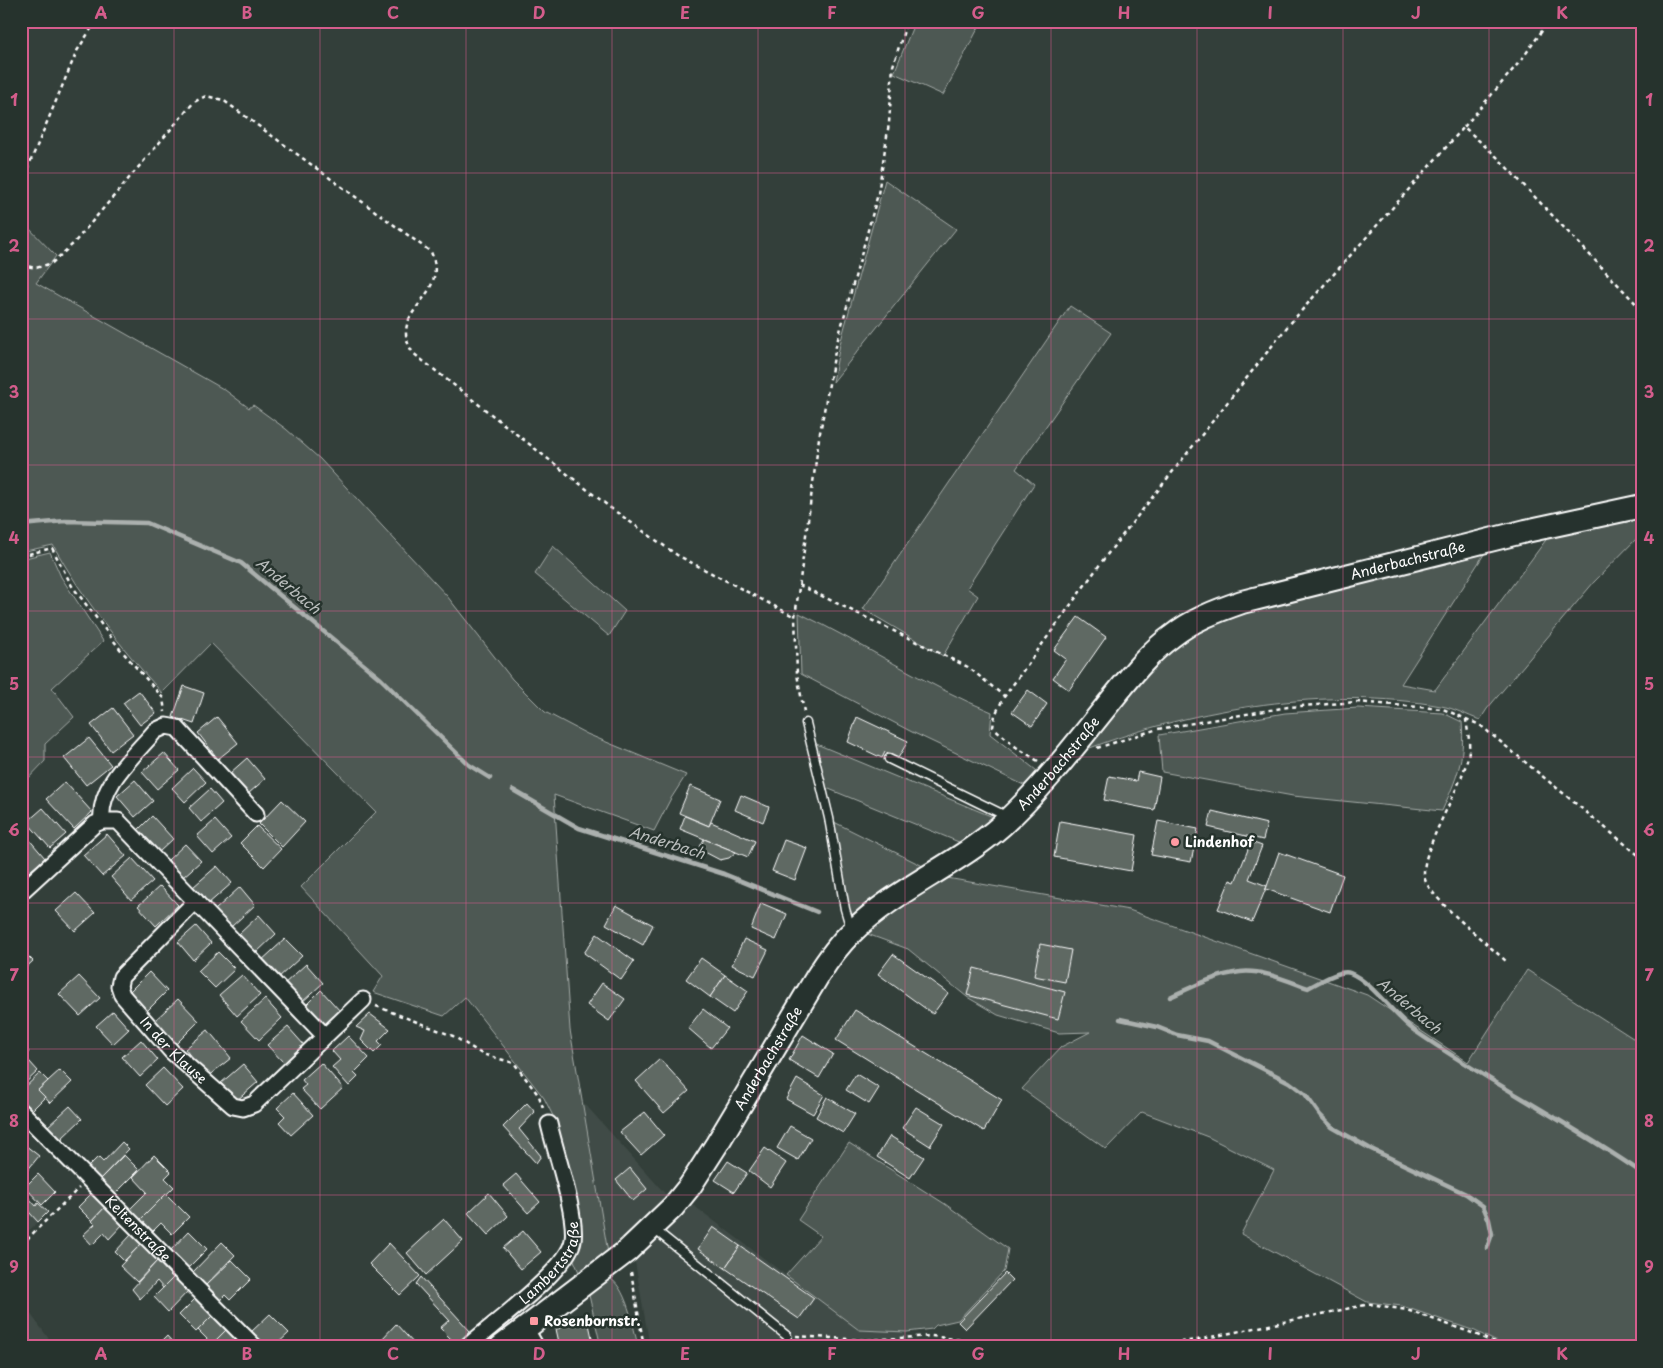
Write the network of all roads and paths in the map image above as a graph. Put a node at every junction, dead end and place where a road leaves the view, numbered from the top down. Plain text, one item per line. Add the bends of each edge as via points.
1 (96, 21) edge
2 (907, 21) edge
3 (1549, 21) edge
4 (1464, 127) junction
5 (21, 184) edge
6 (21, 265) edge
7 (1642, 310) edge
8 (1642, 506) edge
9 (21, 556) edge
10 (800, 585) junction
11 (795, 617) junction
12 (1004, 696) junction
13 (1466, 719) junction
14 (806, 723) joint
15 (166, 726) junction
16 (1071, 750) junction
17 (889, 759) dead end
18 (1042, 763) dead end
19 (257, 813) dead end
20 (1010, 818) junction
21 (102, 821) junction
22 (1642, 858) edge
23 (21, 892) edge
24 (196, 900) junction
25 (852, 932) junction
26 (1508, 963) dead end
27 (363, 1000) joint
28 (324, 1035) junction
29 (21, 1111) edge
30 (549, 1124) joint
31 (88, 1179) junction
32 (652, 1227) junction
33 (21, 1245) edge
34 (627, 1251) junction
35 (787, 1336) joint
36 (530, 1337) edge
37 (255, 1347) edge
38 (467, 1347) edge
39 (501, 1347) edge
40 (644, 1347) edge
41 (1016, 1347) edge
42 (1141, 1347) edge
43 (1503, 1347) edge

1 - 5 path via 77,51
2 - 10 path via 893,66 889,123 878,194 828,382
3 - 4 path via 1522,59
4 - 7 path via 1497,157
4 - 12 path via 1281,335 1106,556
6 - 11 path via 36,268 52,262 74,244 194,102 206,96 223,100 431,252 437,264 436,277 410,315 405,335 413,353 612,509 677,555
8 - 16 main road, Anderbachstraße via 1526,531 1297,588 1204,616 1169,637 1148,657
9 - 15 path via 52,548 78,594 163,698
10 - 11 path
10 - 12 path via 968,667
11 - 14 path via 797,674
12 - 18 path via 993,726 1016,747
13 - 16 path via 1443,709 1390,704 1358,702 1288,707 1158,729 1091,750
13 - 22 path via 1480,725
13 - 26 path via 1470,750 1425,858 1425,882
14 - 25 lane via 830,818 845,909
15 - 19 street via 177,728
15 - 21 street via 155,731 108,788 101,810
16 - 20 main road, Anderbachstraße
17 - 20 lane
20 - 25 main road, Anderbachstraße via 965,854 902,894
21 - 23 street
21 - 24 street via 118,821
24 - 28 street
24 - 28 street, In der Klause via 121,977 119,986 122,995 172,1052 233,1106 243,1108 254,1104
25 - 32 main road, Anderbachstraße via 817,976 690,1186
27 - 28 street, In der Klause
27 - 30 path via 453,1036 482,1054 514,1063 539,1096
29 - 31 street, Keltenstraße
30 - 38 street, Lambertstraße via 572,1215 574,1240 569,1252 547,1277
31 - 33 path
31 - 37 street, Keltenstraße
32 - 34 main road, Anderbachstraße
32 - 35 lane
34 - 36 main road, Lambertstraße
34 - 40 path
35 - 41 path via 866,1340 931,1336
36 - 39 main road, Lambertstraße
42 - 43 path via 1197,1340 1370,1304 1407,1310

